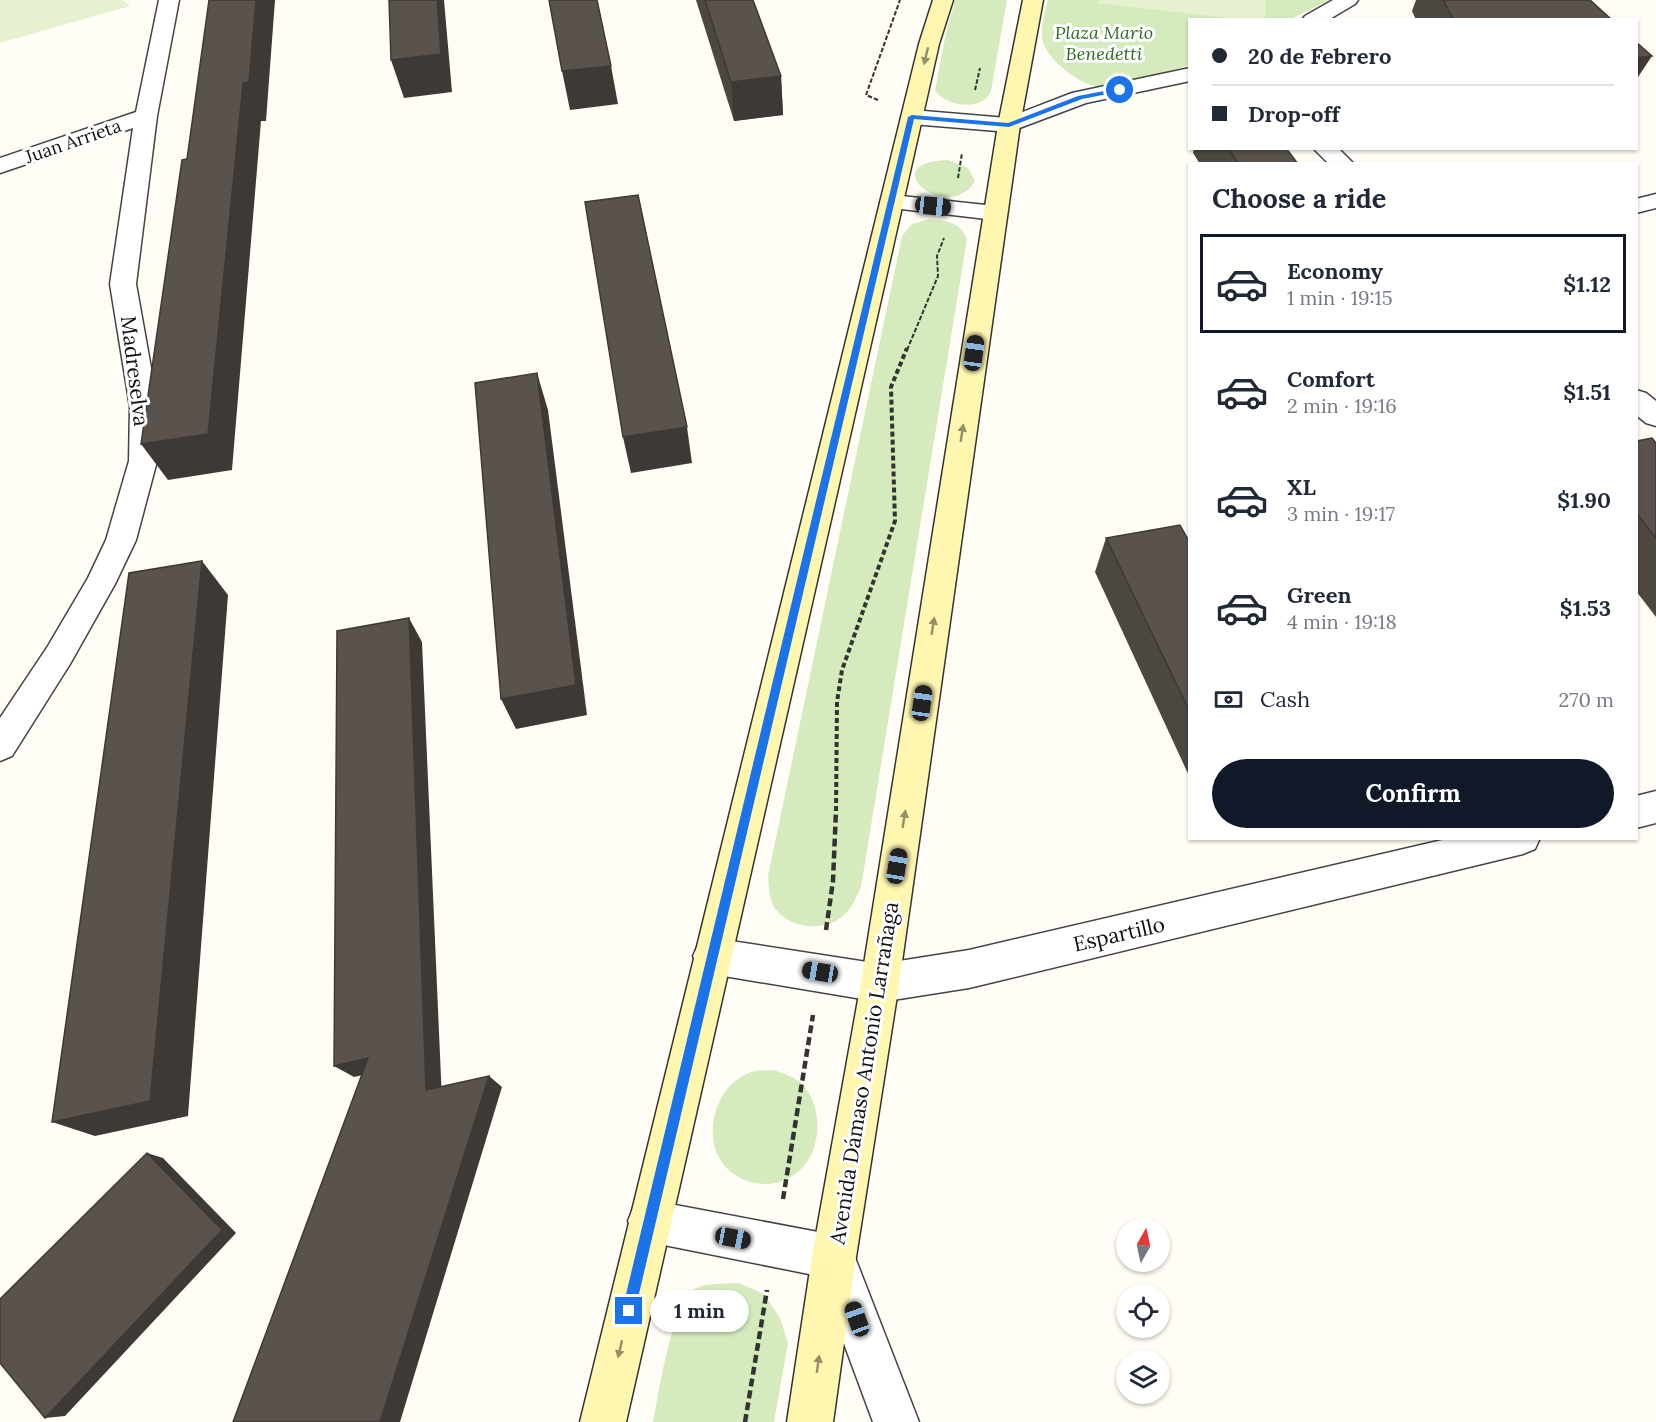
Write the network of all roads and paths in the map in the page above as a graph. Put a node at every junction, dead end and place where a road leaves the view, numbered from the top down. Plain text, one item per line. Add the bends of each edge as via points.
1 (170, 0) edge
2 (943, 0) edge
3 (1034, 0) edge
4 (1348, 0) edge
5 (1316, 18) edge
6 (981, 66) dead end
7 (1188, 75) edge
8 (146, 116) junction
9 (912, 117) junction
10 (968, 122) junction
11 (1009, 125) junction
12 (1326, 150) edge
13 (1341, 162) edge
14 (0, 166) edge
15 (1656, 201) edge
16 (892, 202) junction
17 (1638, 206) edge
18 (953, 208) junction
19 (995, 213) junction
20 (1638, 402) edge
21 (1656, 416) edge
22 (0, 746) edge
23 (1656, 807) edge
24 (1638, 812) edge
25 (1515, 840) edge
26 (712, 957) junction
27 (820, 972) junction
28 (879, 983) junction
29 (649, 1221) junction
30 (774, 1246) junction
31 (834, 1257) junction
32 (603, 1422) edge
33 (745, 1422) edge
34 (810, 1422) edge
35 (896, 1422) edge

1 - 8 street, Madreselva
2 -> 9 street
3 - 11 street, Avenida Dámaso Antonio Larrañaga
4 - 5 street
6 - 10 path
7 - 11 street via 1080,98
8 - 14 street, Juan Arrieta
8 - 22 street, Madreselva via 123,284 144,407 143,460 121,540 100,584
9 - 10 street
9 - 16 street
10 - 11 street
10 - 18 path
11 - 19 street, Avenida Dámaso Antonio Larrañaga
12 - 13 street
15 - 17 street
16 - 18 street
16 - 26 street
18 - 19 street
18 - 27 path via 937,256 938,276 891,387 895,521 842,670 837,702 833,881
28 -> 19 street, Avenida Dámaso Antonio Larrañaga
20 - 21 street
23 - 24 street
25 - 28 street, Espartillo via 969,969
26 - 27 street, Espartillo
26 - 29 street
27 - 28 street, Espartillo
27 - 30 path
28 - 31 street, Avenida Dámaso Antonio Larrañaga
29 - 30 street, Avenida Dámaso Antonio Larrañaga
29 -> 32 street
30 - 31 street, Avenida Dámaso Antonio Larrañaga
30 - 33 path
34 -> 31 street, Avenida Dámaso Antonio Larrañaga
31 - 35 street

